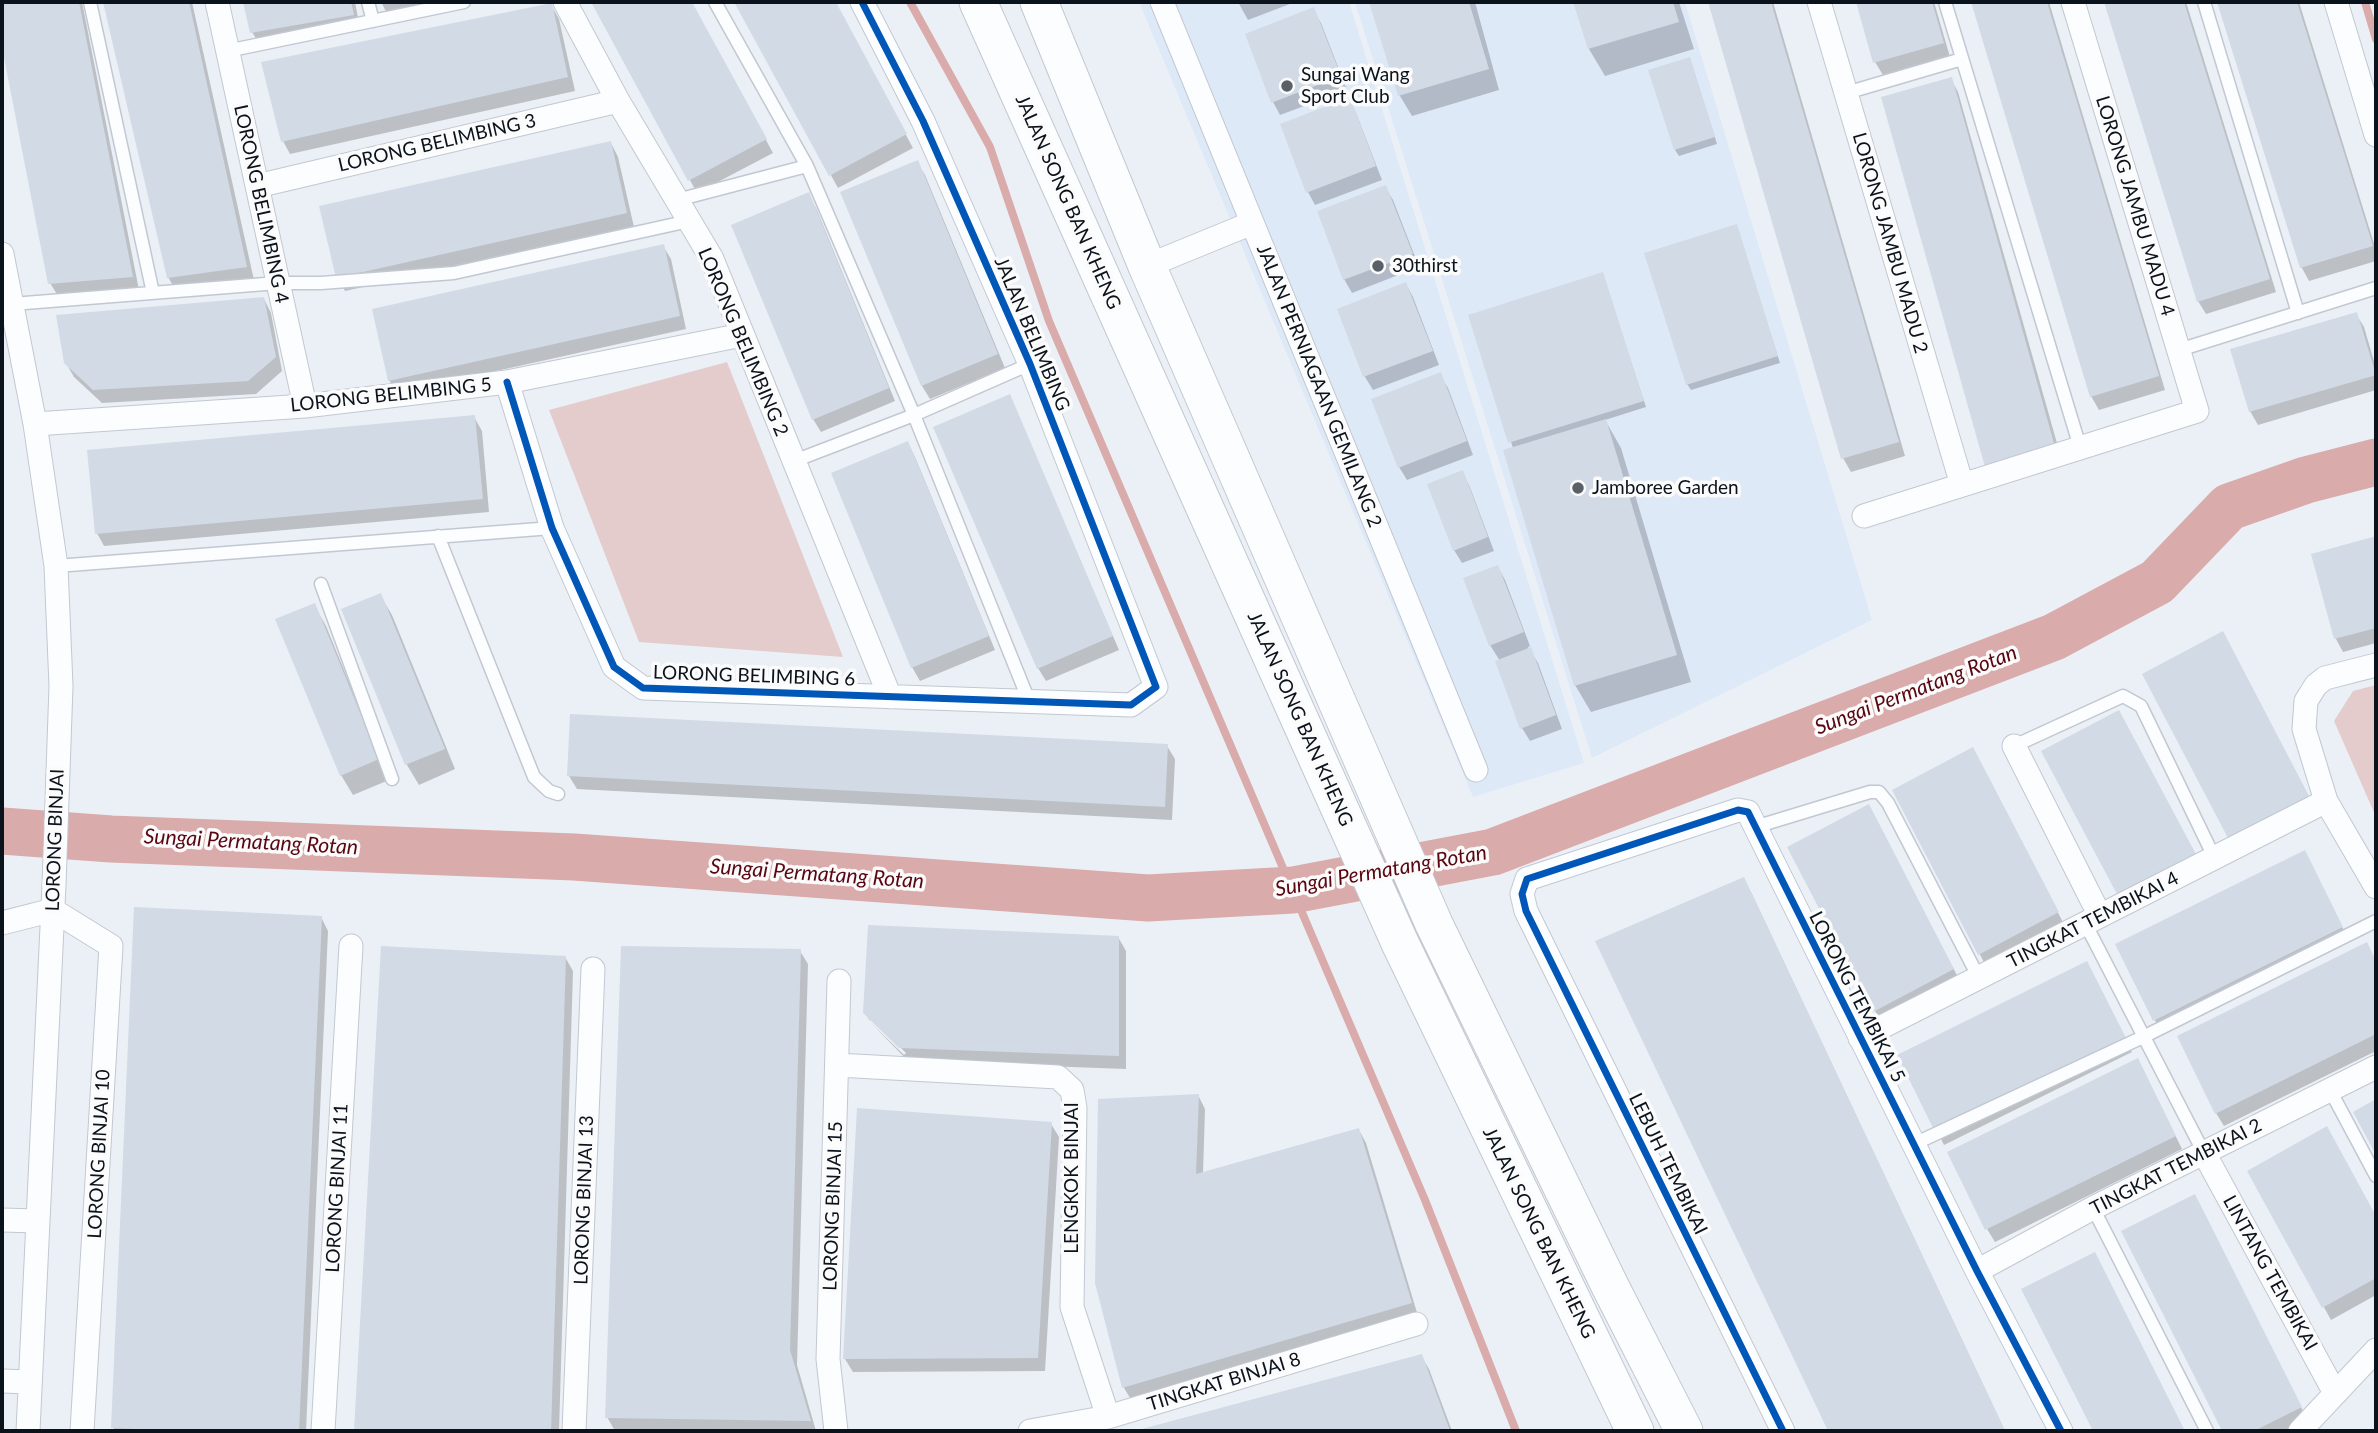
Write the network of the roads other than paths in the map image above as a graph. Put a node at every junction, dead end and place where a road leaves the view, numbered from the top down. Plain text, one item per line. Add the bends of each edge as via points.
1 (90, 2) edge
2 (217, 2) edge
3 (368, 2) edge
4 (464, 2) edge
5 (565, 2) edge
6 (715, 2) edge
7 (862, 2) edge
8 (978, 2) edge
9 (1039, 2) edge
10 (1162, 2) edge
11 (1819, 2) edge
12 (1945, 2) edge
13 (2073, 2) edge
14 (2204, 2) edge
15 (2336, 2) edge
16 (373, 21) junction
17 (227, 51) junction
18 (1962, 59) junction
19 (1846, 93) junction
20 (618, 101) junction
21 (2376, 135) edge
22 (807, 166) junction
23 (257, 186) junction
24 (677, 200) junction
25 (689, 221) junction
26 (1252, 223) junction
27 (2, 254) edge
28 (1147, 266) junction
29 (278, 284) junction
30 (2376, 288) edge
31 (153, 293) junction
32 (9, 310) edge
33 (2298, 313) junction
34 (743, 335) junction
35 (2179, 350) junction
36 (1030, 364) junction
37 (507, 382) junction
38 (305, 406) junction
39 (914, 415) junction
40 (35, 424) junction
41 (2080, 447) junction
42 (794, 461) junction
43 (1962, 485) junction
44 (1864, 516) dead end
45 (552, 527) junction
46 (438, 536) junction
47 (56, 566) junction
48 (321, 584) dead end
49 (2376, 665) edge
50 (1156, 687) joint
51 (890, 697) junction
52 (1029, 701) junction
53 (2014, 746) joint
54 (1476, 770) dead end
55 (392, 779) dead end
56 (558, 794) dead end
57 (2326, 801) junction
58 (1755, 827) junction
59 (2215, 859) junction
60 (2376, 887) edge
61 (52, 910) junction
62 (2092, 919) junction
63 (2376, 920) edge
64 (2, 923) edge
65 (351, 946) dead end
66 (593, 969) dead end
67 (1979, 978) junction
68 (839, 981) dead end
69 (2143, 1037) junction
70 (1860, 1038) junction
71 (837, 1065) junction
72 (2376, 1067) edge
73 (2330, 1090) junction
74 (1913, 1144) junction
75 (2204, 1153) junction
76 (2376, 1176) edge
77 (2093, 1208) junction
78 (2, 1220) edge
79 (38, 1221) junction
80 (1977, 1271) junction
81 (1416, 1324) dead end
82 (2376, 1350) edge
83 (2, 1381) edge
84 (30, 1381) junction
85 (2335, 1393) junction
86 (1108, 1417) junction
87 (28, 1431) edge
88 (82, 1431) edge
89 (323, 1431) edge
90 (574, 1431) edge
91 (836, 1431) edge
92 (1030, 1431) edge
93 (1634, 1431) edge
94 (1684, 1431) edge
95 (1783, 1431) edge
96 (2061, 1431) edge
97 (2207, 1431) edge
98 (2300, 1431) edge

1 - 31 lane
2 - 17 street, LORONG BELIMBING 4
3 - 16 lane
4 - 16 lane
5 - 20 street, LORONG BELIMBING 2
6 - 22 lane
7 - 36 street, JALAN BELIMBING via 923,121
8 - 93 main road, JALAN SONG BAN KHENG via 1400,943
9 - 28 main road
10 - 26 street, JALAN PERNIAGAAN GEMILANG 2
11 - 19 street, LORONG JAMBU MADU 2
12 - 18 lane
13 - 35 street, LORONG JAMBU MADU 4
14 - 33 lane
15 - 21 street
16 - 17 lane
17 - 23 street, LORONG BELIMBING 4
18 - 19 lane
18 - 41 lane
19 - 43 street, LORONG JAMBU MADU 2
20 - 23 street, LORONG BELIMBING 3
20 - 24 street, LORONG BELIMBING 2
22 - 24 lane
22 - 39 lane
23 - 29 street, LORONG BELIMBING 4
24 - 25 street, LORONG BELIMBING 2
25 - 29 lane via 454,273
25 - 34 street, LORONG BELIMBING 2 via 712,259
26 - 28 street
26 - 54 street, JALAN PERNIAGAAN GEMILANG 2
27 - 32 street, LORONG BINJAI
28 - 94 main road via 1434,924
29 - 31 lane
29 - 38 street, LORONG BELIMBING 4
30 - 33 lane
31 - 32 lane
32 - 40 street, LORONG BINJAI
33 - 35 lane
34 - 37 street, LORONG BELIMBING 5
34 - 42 street, LORONG BELIMBING 2
35 - 41 street, LORONG JAMBU MADU 4 via 2197,411
36 - 39 lane
36 - 50 street, JALAN BELIMBING
37 - 38 street, LORONG BELIMBING 5
37 - 45 street, LORONG BELIMBING 6
38 - 40 street, LORONG BELIMBING 5
39 - 42 lane
39 - 52 lane
40 - 47 street, LORONG BINJAI
41 - 43 street
42 - 51 street, LORONG BELIMBING 2
43 - 44 street
45 - 46 lane
45 - 51 street, LORONG BELIMBING 6 via 614,667 643,688
46 - 47 lane
46 - 56 lane via 534,777
47 - 61 street, LORONG BINJAI via 61,686
48 - 55 lane
49 - 57 street via 2325,678 2306,701 2304,729
50 - 52 street, LORONG BELIMBING 6 via 1130,705
51 - 52 street, LORONG BELIMBING 6
53 - 59 lane via 2123,696 2141,706
53 - 62 street
57 - 59 street, TINGKAT TEMBIKAI 4
57 - 60 street
58 - 67 lane via 1879,792
58 - 70 street, LORONG TEMBIKAI 5
58 - 95 street, LEBUH TEMBIKAI via 1748,812 1727,812 1527,879 1522,894 1526,911
59 - 62 street, TINGKAT TEMBIKAI 4
61 - 64 street
61 - 79 street, LORONG BINJAI
61 - 88 street, LORONG BINJAI 10 via 111,946
62 - 67 street, TINGKAT TEMBIKAI 4
62 - 69 lane
63 - 69 lane
65 - 89 street, LORONG BINJAI 11
66 - 90 street, LORONG BINJAI 13
67 - 70 street, TINGKAT TEMBIKAI 4
68 - 71 street, LORONG BINJAI 15
69 - 74 lane
69 - 75 lane
70 - 74 street, LORONG TEMBIKAI 5
71 - 86 street, LENGKOK BINJAI via 1058,1077 1072,1090 1072,1307
71 - 91 street, LORONG BINJAI 15 via 828,1359
72 - 73 street, TINGKAT TEMBIKAI 2
73 - 75 street, TINGKAT TEMBIKAI 2
73 - 76 lane
74 - 80 street, LORONG TEMBIKAI 5
75 - 77 street, TINGKAT TEMBIKAI 2
75 - 85 street, LINTANG TEMBIKAI
77 - 80 street, TINGKAT TEMBIKAI 2
77 - 97 lane
78 - 79 street
79 - 84 street, LORONG BINJAI
80 - 96 street, LORONG TEMBIKAI 5
81 - 86 street, TINGKAT BINJAI 8
82 - 85 street
83 - 84 street
84 - 87 street, LORONG BINJAI
85 - 98 street
86 - 92 street, TINGKAT BINJAI 8

